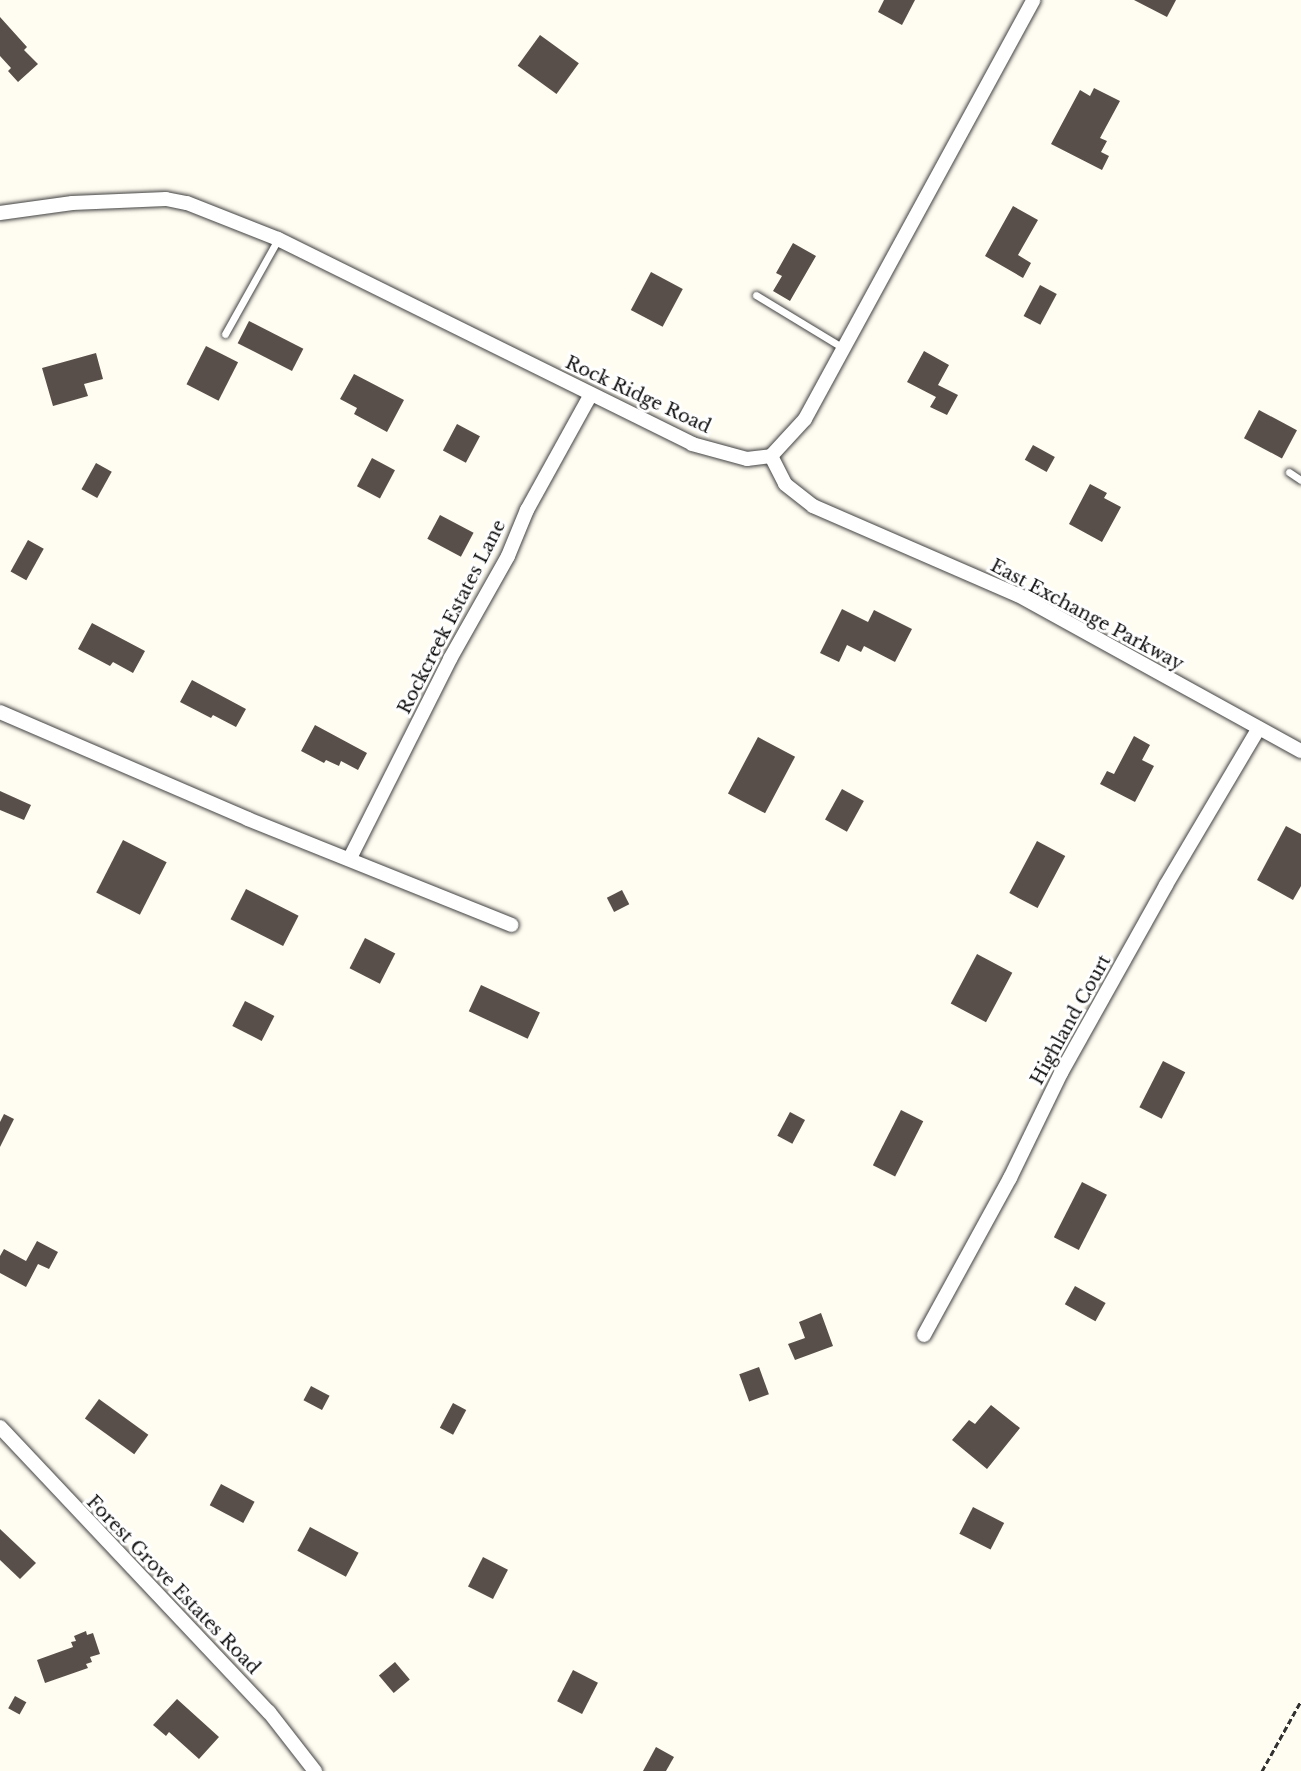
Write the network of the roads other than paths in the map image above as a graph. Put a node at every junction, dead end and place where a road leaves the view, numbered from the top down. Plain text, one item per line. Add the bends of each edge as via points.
1 (1033, 0) edge
2 (0, 213) edge
3 (278, 239) junction
4 (756, 294) dead end
5 (225, 334) dead end
6 (843, 348) junction
7 (591, 394) junction
8 (771, 456) junction
9 (1289, 472) dead end
10 (1301, 480) edge
11 (0, 712) edge
12 (1259, 728) junction
13 (1301, 751) edge
14 (350, 858) junction
15 (512, 925) dead end
16 (924, 1335) dead end
17 (0, 1427) edge
18 (315, 1771) edge

1 - 6 street
2 - 3 street, Rock Ridge Road via 72,203 166,199 187,203
3 - 5 lane
3 - 7 street, Rock Ridge Road
4 - 6 lane
6 - 8 street via 805,419
7 - 8 street, Rock Ridge Road via 692,444 747,459
7 - 14 street, Rockcreek Estates Lane via 526,510 508,556 450,658
8 - 12 street, East Exchange Parkway via 785,484 813,506 1018,595
9 - 10 lane
11 - 14 street via 248,819
12 - 13 street, East Exchange Parkway
12 - 16 street, Highland Court via 1061,1073 1010,1178
14 - 15 street
17 - 18 street, Forest Grove Estates Road via 269,1712

